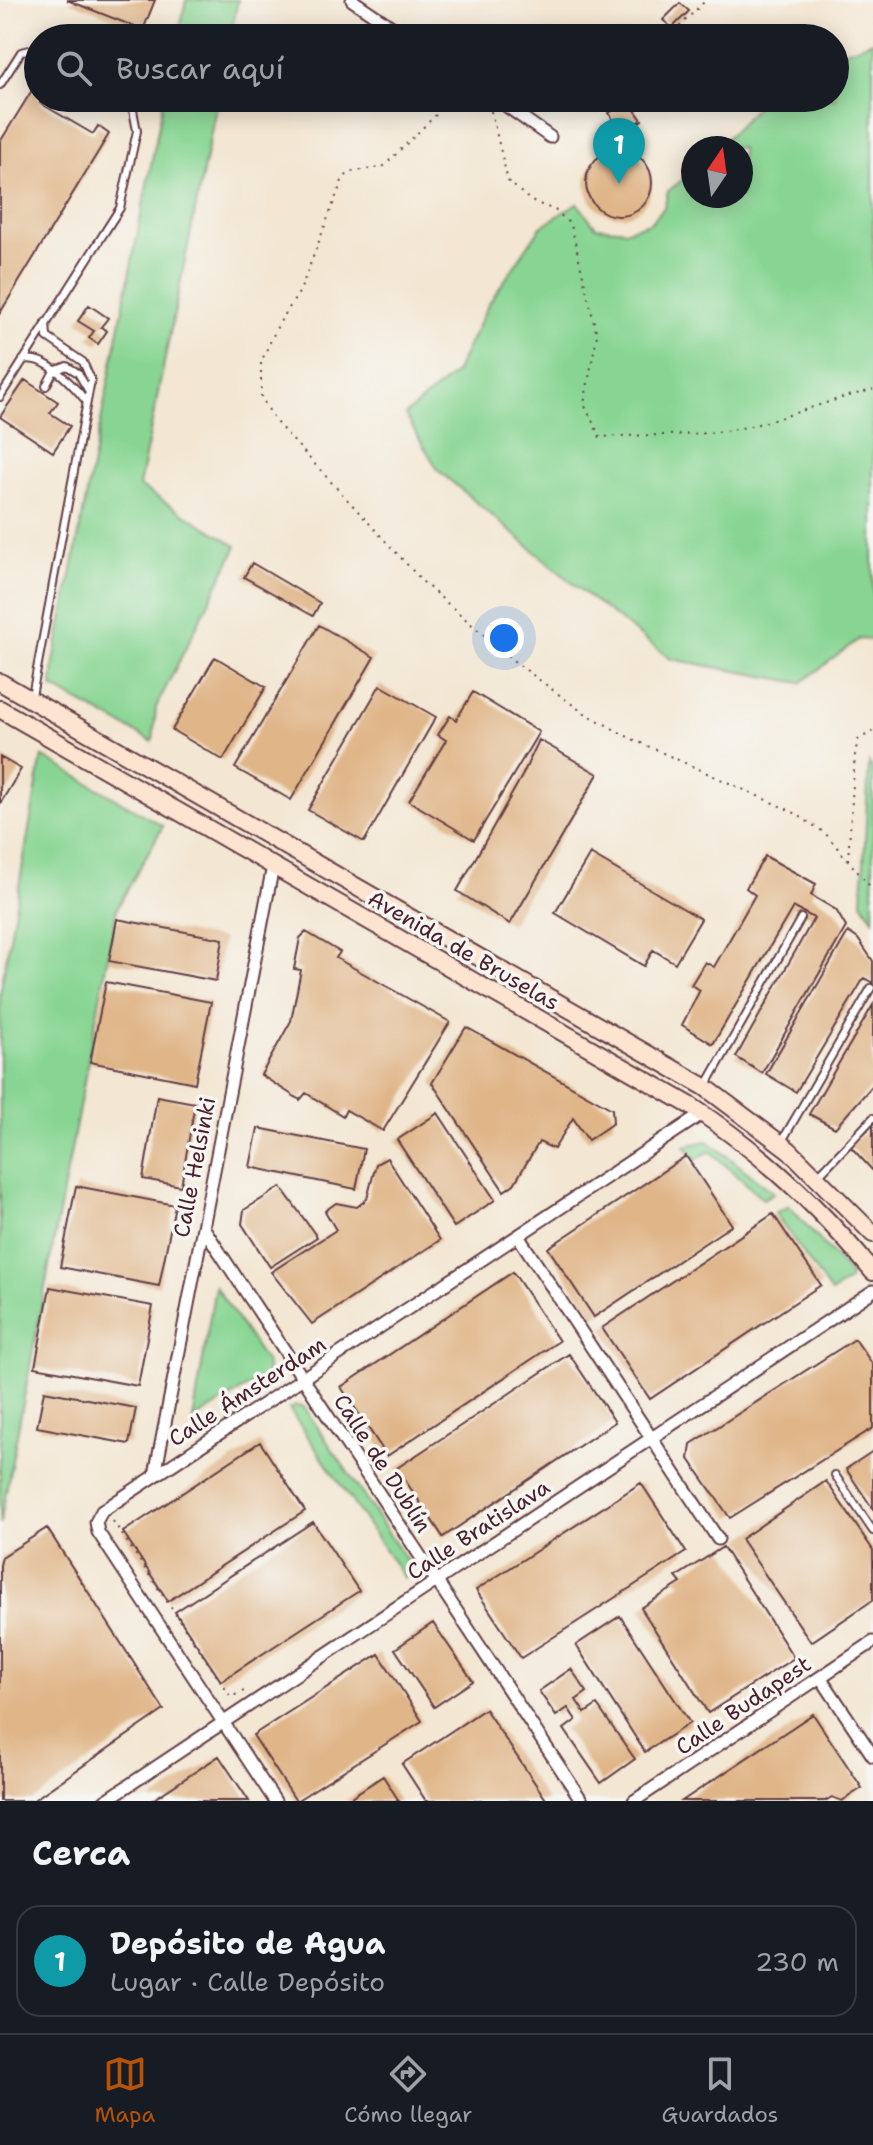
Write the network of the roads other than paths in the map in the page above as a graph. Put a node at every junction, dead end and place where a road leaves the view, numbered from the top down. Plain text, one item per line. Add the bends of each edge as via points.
1 (352, 0) edge
2 (387, 24) edge
3 (24, 51) edge
4 (0, 85) edge
5 (133, 112) edge
6 (515, 112) edge
7 (550, 137) dead end
8 (46, 322) junction
9 (22, 361) junction
10 (54, 371) junction
11 (46, 386) dead end
12 (89, 391) junction
13 (0, 397) edge
14 (87, 402) junction
15 (0, 682) edge
16 (31, 700) junction
17 (0, 709) edge
18 (22, 721) junction
19 (283, 845) junction
20 (273, 866) junction
21 (801, 918) dead end
22 (871, 988) dead end
23 (711, 1091) junction
24 (702, 1114) junction
25 (873, 1118) edge
26 (781, 1143) junction
27 (818, 1176) junction
28 (203, 1227) junction
29 (873, 1234) edge
30 (518, 1236) junction
31 (873, 1272) edge
32 (873, 1291) edge
33 (303, 1378) junction
34 (651, 1439) junction
35 (155, 1475) junction
36 (835, 1475) dead end
37 (873, 1531) edge
38 (718, 1539) dead end
39 (436, 1580) junction
40 (873, 1642) edge
41 (821, 1678) junction
42 (224, 1723) junction
43 (873, 1756) edge
44 (105, 1801) edge
45 (275, 1801) edge
46 (582, 1801) edge
47 (634, 1801) edge

1 - 2 street
3 - 4 lane
5 - 8 lane via 137,131 120,208
6 - 7 street
8 - 9 lane
8 - 12 lane via 47,337 89,371
9 - 10 lane via 34,359
9 - 13 lane
10 - 11 lane
10 - 12 lane via 67,366
10 - 14 lane via 75,385
12 - 14 lane
14 - 16 lane
15 - 16 main road, Avenida de Bruselas
16 - 18 main road
16 - 19 main road, Avenida de Bruselas
17 - 18 main road, Avenida de Bruselas
18 - 20 main road, Avenida de Bruselas
19 - 20 main road
19 - 23 main road, Avenida de Bruselas
20 - 24 main road, Avenida de Bruselas
20 - 28 street, Calle Helsinki
21 - 23 lane
22 - 26 lane
23 - 24 main road
23 - 26 main road, Avenida de Bruselas
24 - 30 street, Calle Ámsterdam
24 - 31 main road, Avenida de Bruselas via 783,1176
25 - 27 lane
26 - 27 main road, Avenida de Bruselas
27 - 29 main road, Avenida de Bruselas
28 - 33 street, Calle de Dublín
28 - 35 street, Calle Helsinki
30 - 33 street, Calle Ámsterdam
30 - 34 street
32 - 34 street, Calle Bratislava
33 - 35 street, Calle Ámsterdam
33 - 39 street, Calle de Dublín
34 - 38 street
34 - 39 street, Calle Bratislava
35 - 42 street, Calle Ámsterdam via 102,1511 98,1532
36 - 37 lane
39 - 42 street, Calle Bratislava
39 - 46 street, Calle de Dublín
40 - 41 street, Calle Budapest
41 - 43 street
41 - 47 street, Calle Budapest
42 - 44 street, Calle Bratislava
42 - 45 street, Calle Ámsterdam

